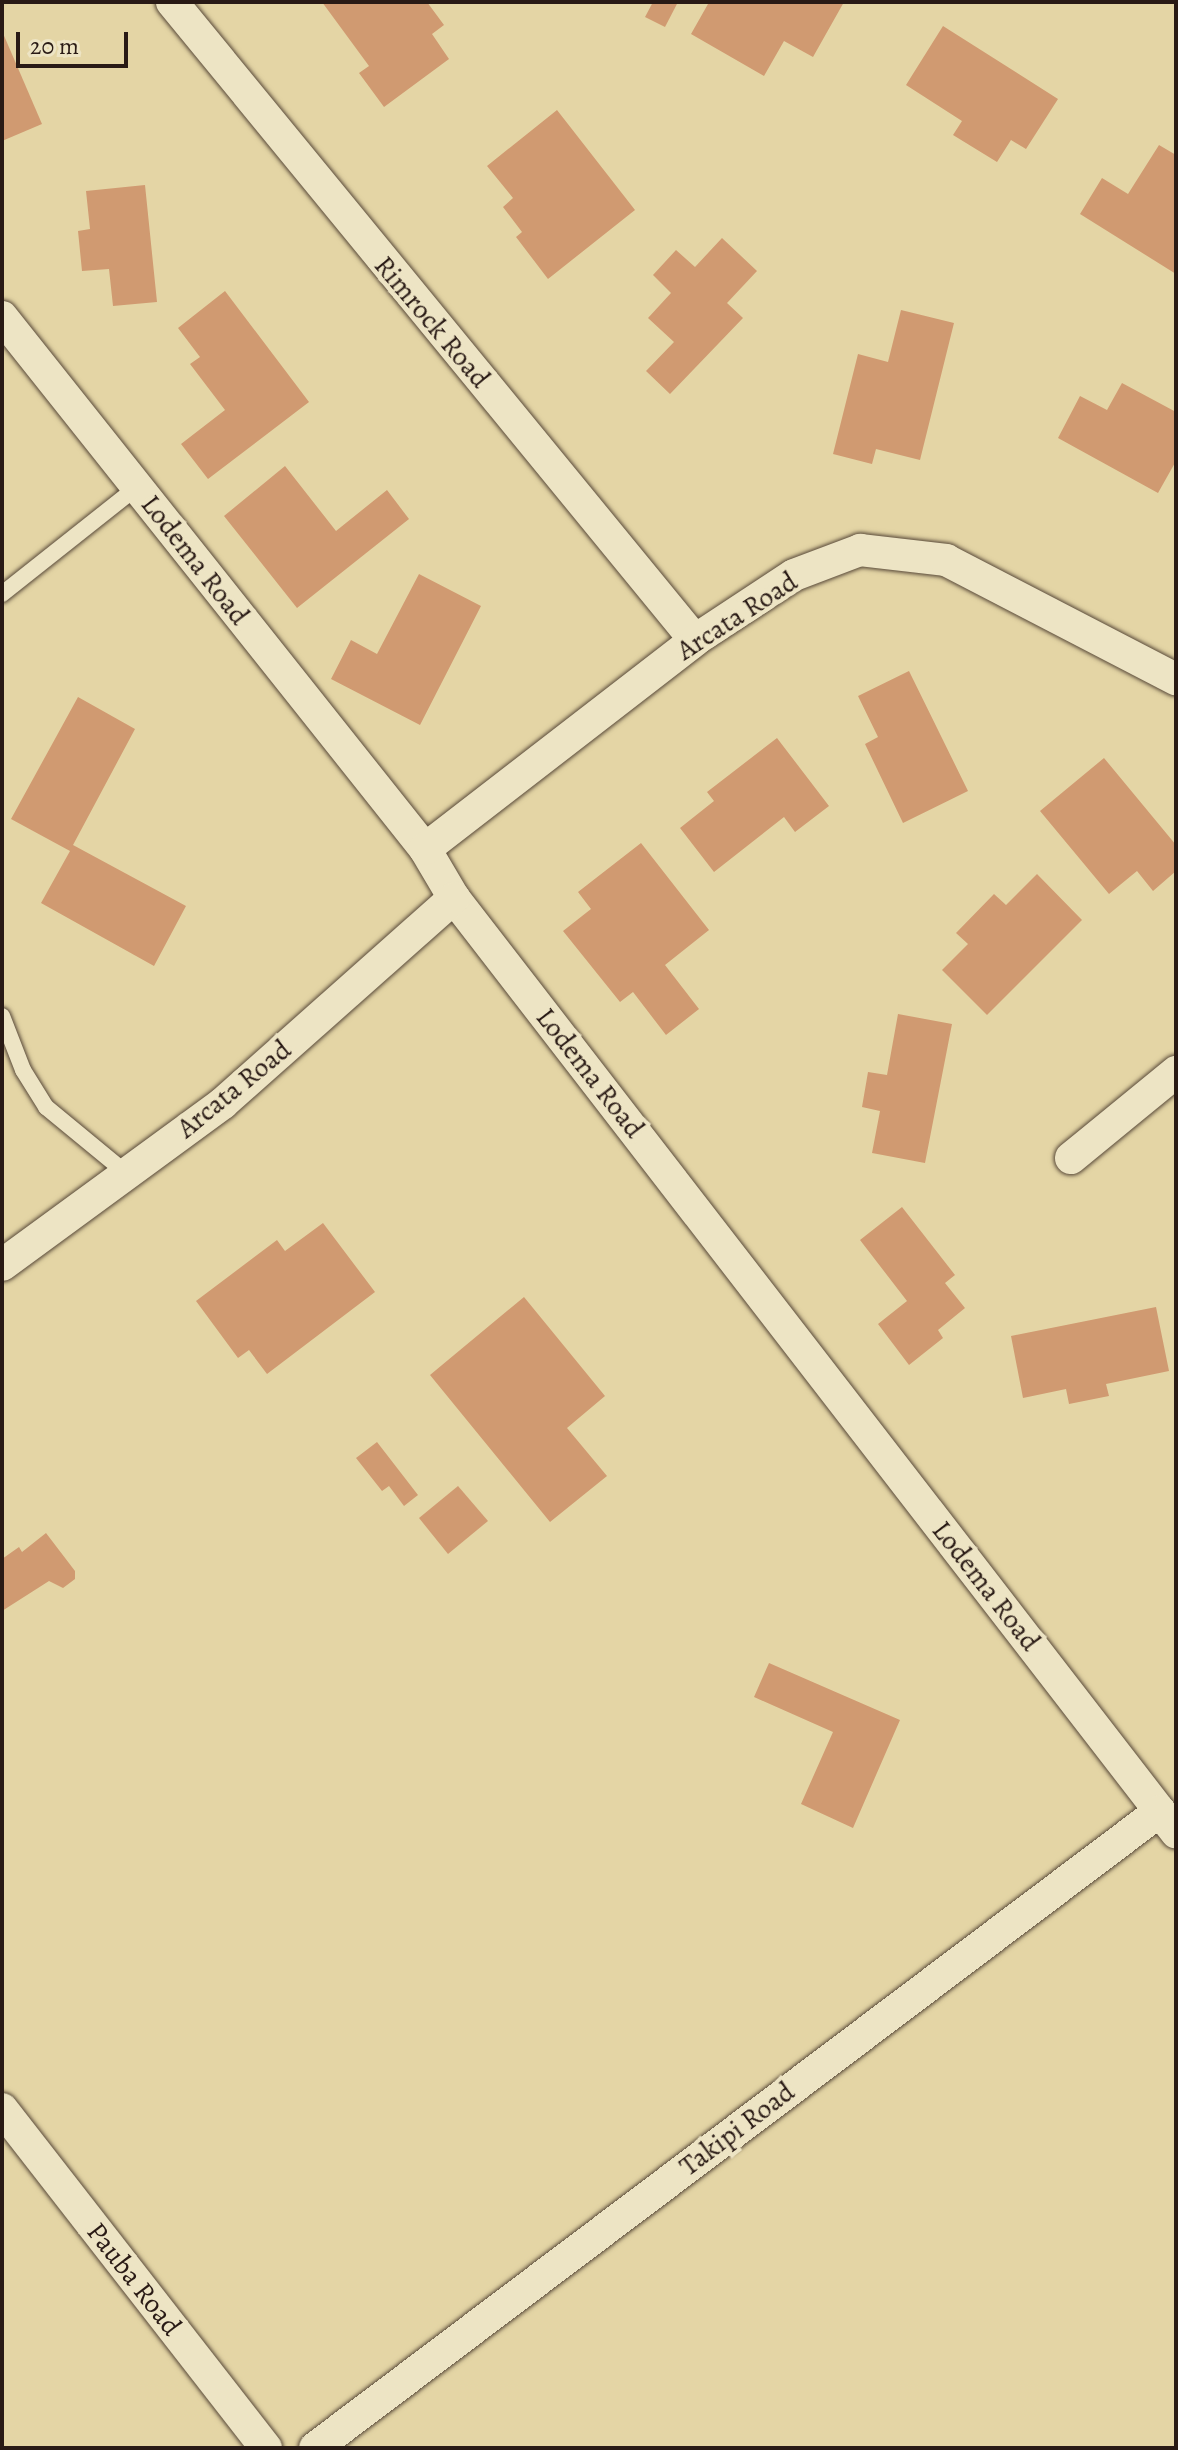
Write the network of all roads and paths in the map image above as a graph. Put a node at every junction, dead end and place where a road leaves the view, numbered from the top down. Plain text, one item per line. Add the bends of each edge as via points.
1 (172, 2) edge
2 (2, 317) edge
3 (137, 487) junction
4 (2, 594) edge
5 (695, 640) junction
6 (1176, 679) edge
7 (425, 849) junction
8 (454, 898) junction
9 (2, 1016) edge
10 (1176, 1072) edge
11 (1071, 1158) dead end
12 (126, 1173) junction
13 (2, 1265) edge
14 (1168, 1821) edge
15 (2, 2109) edge
16 (266, 2448) edge
17 (315, 2448) edge

1 - 5 street, Rimrock Road
2 - 3 street, Lodema Road
3 - 4 lane
3 - 7 street, Lodema Road
5 - 6 street, Arcata Road via 794,575 860,550 946,560
5 - 7 street, Arcata Road
7 - 8 street, Lodema Road
8 - 12 street, Arcata Road via 223,1103
8 - 14 street, Lodema Road
9 - 12 lane via 23,1070 46,1107
10 - 11 street
12 - 13 street, Arcata Road
14 - 17 street, Takipi Road
15 - 16 street, Pauba Road

